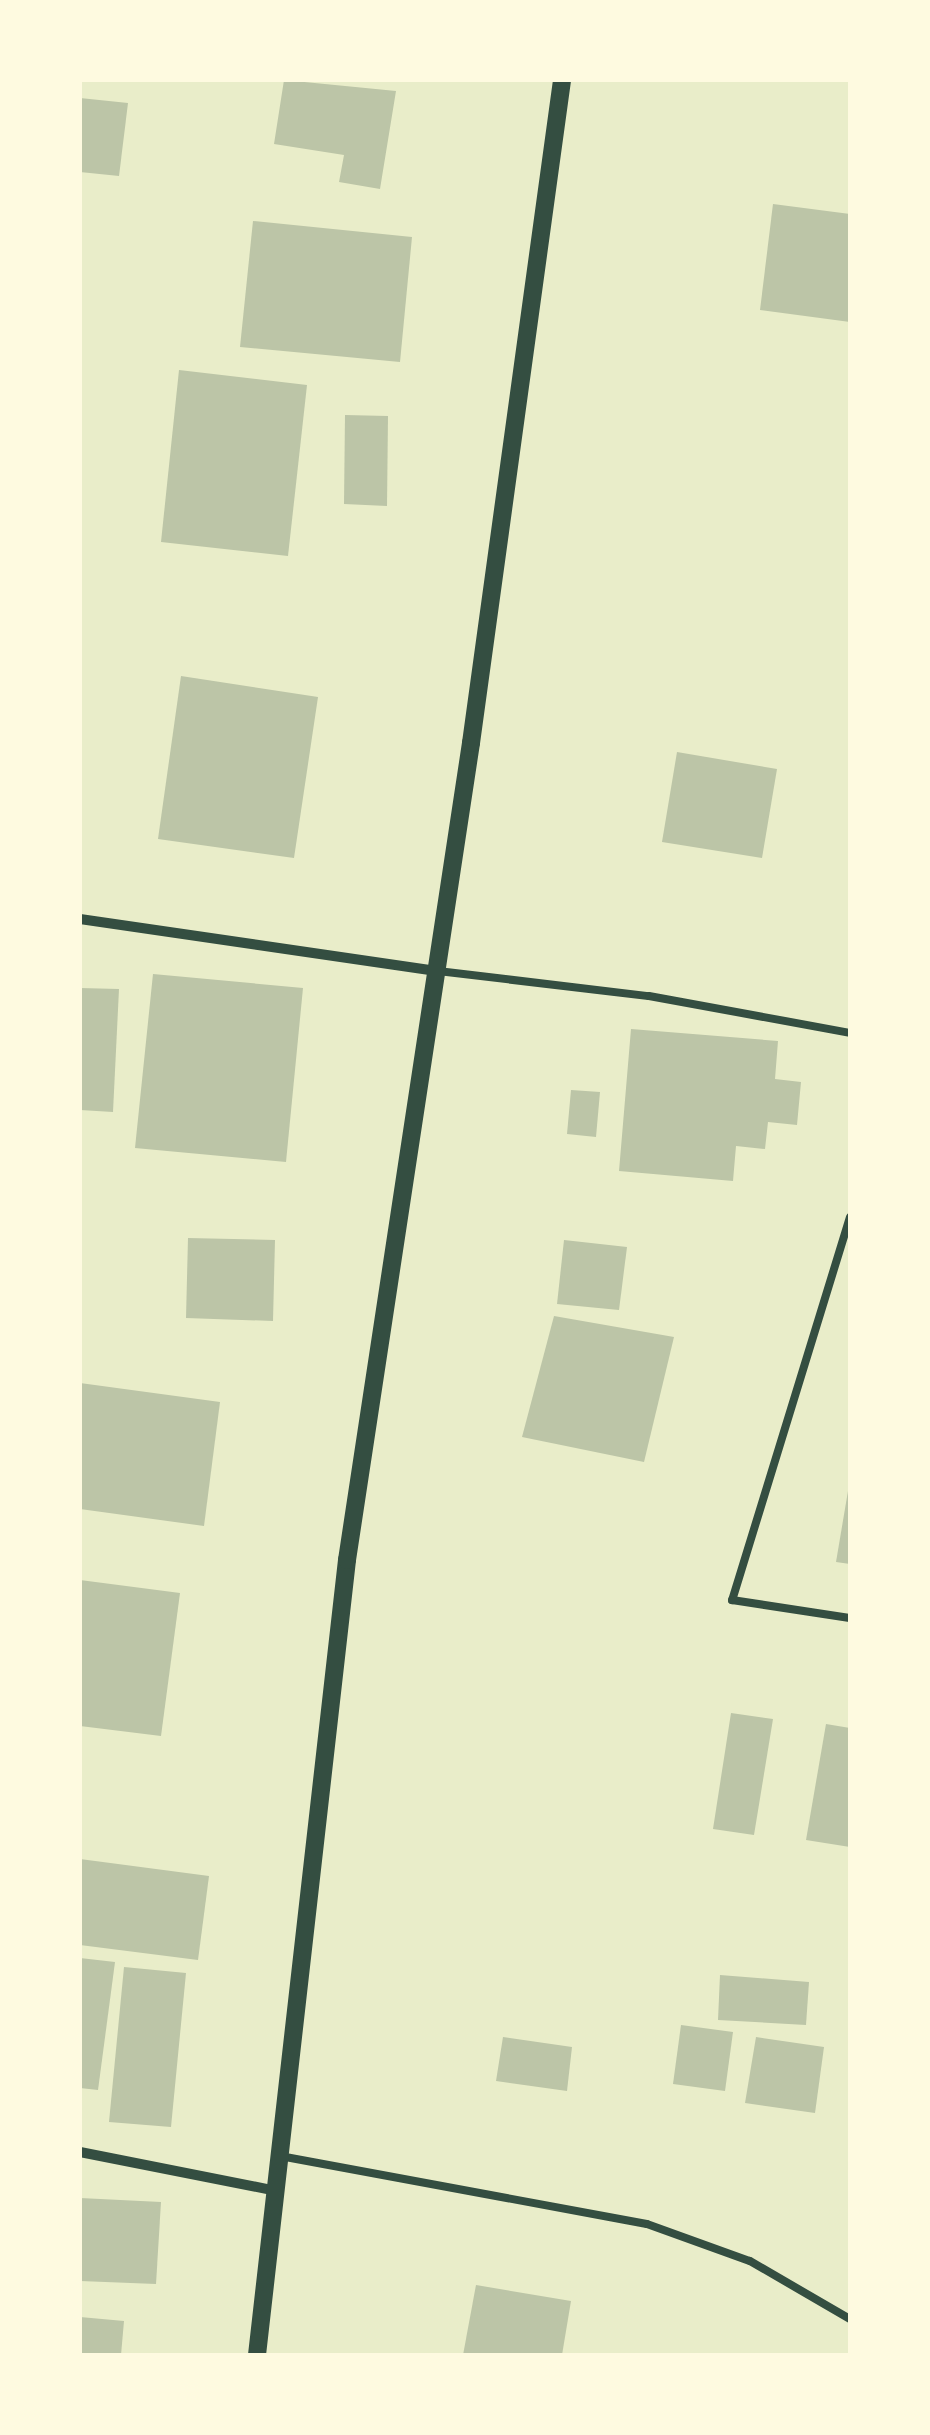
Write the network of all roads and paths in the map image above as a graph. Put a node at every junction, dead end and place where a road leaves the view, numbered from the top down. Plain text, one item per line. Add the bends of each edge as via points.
1 (562, 80) edge
2 (80, 919) edge
3 (438, 971) junction
4 (850, 1033) edge
5 (850, 1216) edge
6 (850, 1618) edge
7 (80, 2152) edge
8 (280, 2156) junction
9 (277, 2191) junction
10 (850, 2318) edge
11 (256, 2355) edge

1 - 3 street
2 - 3 street
3 - 4 lane via 648,996
3 - 8 street via 348,1560
5 - 6 lane via 732,1600
7 - 9 street
8 - 9 street
8 - 10 lane via 647,2224 750,2261
9 - 11 street

